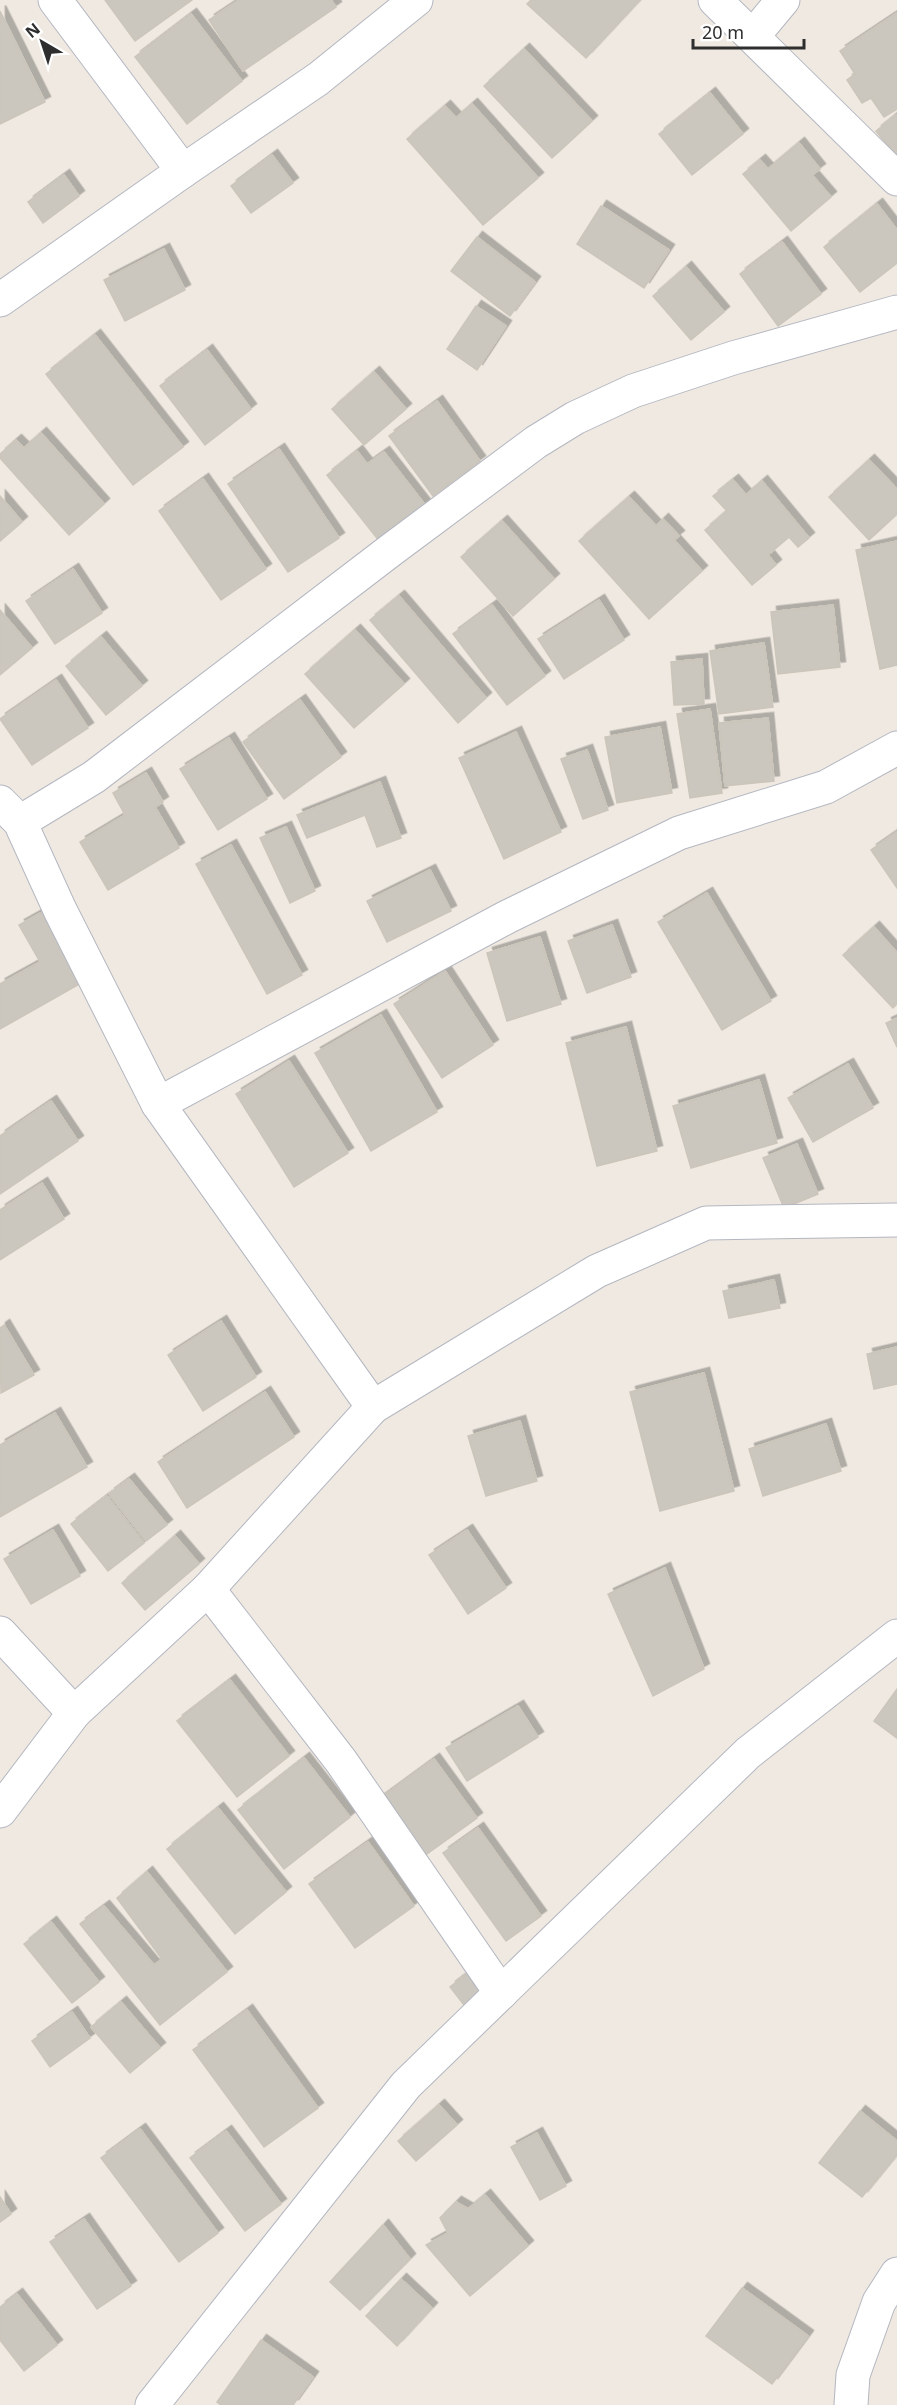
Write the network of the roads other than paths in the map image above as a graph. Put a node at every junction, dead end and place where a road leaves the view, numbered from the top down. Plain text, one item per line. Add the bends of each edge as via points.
1 (55, 0) edge
2 (416, 0) edge
3 (715, 0) edge
4 (783, 0) edge
5 (753, 36) junction
6 (183, 171) junction
7 (897, 179) edge
8 (0, 300) edge
9 (897, 312) edge
10 (897, 748) edge
11 (10, 812) edge
12 (158, 1104) junction
13 (897, 1220) edge
14 (373, 1407) junction
15 (208, 1589) junction
16 (0, 1633) edge
17 (897, 1636) edge
18 (74, 1713) junction
19 (0, 1811) edge
20 (501, 1993) junction
21 (897, 2274) edge
22 (152, 2405) edge
23 (851, 2405) edge

1 - 6 street
2 - 6 street via 318,79
3 - 5 street
4 - 5 street
5 - 7 street
6 - 8 street
9 - 11 street via 733,358 633,391 575,418 536,442 391,549 94,777
10 - 12 street via 826,787 668,838 507,917
11 - 12 street
12 - 14 street
13 - 14 street via 706,1223 597,1271
14 - 15 street
15 - 18 street
15 - 20 street via 341,1761
16 - 18 street
17 - 20 street via 748,1753
18 - 19 street
20 - 22 street via 406,2085
21 - 23 street via 879,2302 853,2375

